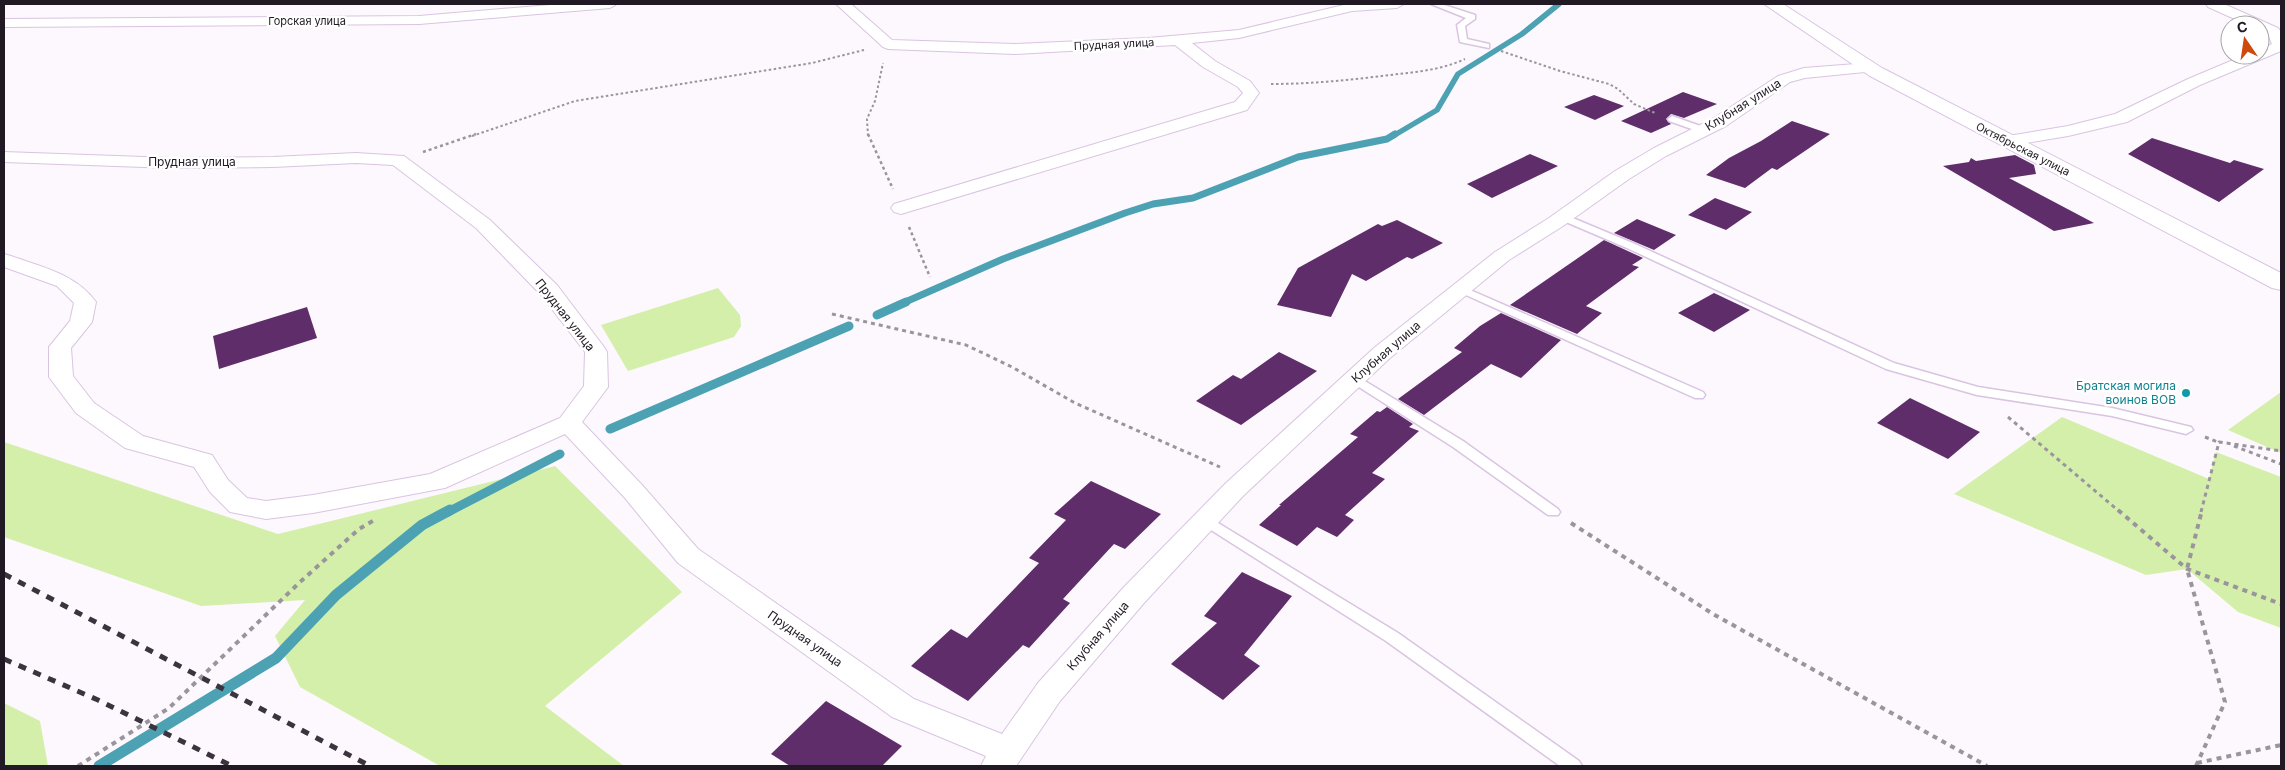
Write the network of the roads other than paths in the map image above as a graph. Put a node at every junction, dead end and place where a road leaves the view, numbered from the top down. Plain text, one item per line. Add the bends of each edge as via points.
1 (610, 4) edge
2 (843, 4) edge
3 (1398, 4) edge
4 (1435, 4) edge
5 (1772, 4) edge
6 (2213, 4) edge
7 (1349, 5) edge
8 (2238, 15) edge
9 (4, 23) edge
10 (2270, 30) edge
11 (1178, 40) junction
12 (1486, 46) road end
13 (2270, 50) edge
14 (2234, 65) edge
15 (1869, 68) junction
16 (1672, 119) dead end
17 (1703, 130) junction
18 (2008, 141) junction
19 (4, 157) edge
20 (901, 208) road end
21 (1563, 217) junction
22 (4, 260) edge
23 (2281, 283) edge
24 (1461, 289) junction
25 (1355, 379) junction
26 (1699, 395) dead end
27 (569, 423) junction
28 (2186, 430) road end
29 (1553, 512) road end
30 (1205, 520) junction
31 (1003, 759) edge
32 (1573, 766) edge

1 - 9 street, Горская улица via 419,20
2 - 11 street, Прудная улица via 888,44 1015,49
3 - 7 street, Прудная улица
4 - 12 lane via 1472,17 1461,24 1464,40
5 - 15 main road, Октябрьская улица
6 - 8 street
7 - 11 street, Прудная улица via 1266,29
10 - 13 street via 2280,40 2280,46
11 - 20 street via 1209,64 1244,84 1251,93 1242,106
14 - 18 street via 2121,118
15 - 17 street, Клубная улица via 1804,73 1784,79
15 - 18 main road, Октябрьская улица
16 - 17 lane
17 - 21 street, Клубная улица via 1622,175
18 - 23 main road, Октябрьская улица
19 - 27 street, Прудная улица via 172,163 356,158 398,160 484,224 550,290 596,352 596,387
21 - 24 street, Клубная улица via 1502,256
21 - 28 lane via 1890,366 1977,391 2112,412
22 - 27 street via 64,282 85,302 81,322 60,347 61,377 85,408 134,442 203,461 239,506 276,509 436,482
24 - 25 street, Клубная улица
24 - 26 lane
25 - 29 lane via 1458,444
25 - 30 street, Клубная улица via 1246,478
27 - 31 street, Прудная улица via 688,556 903,708
30 - 31 street, Клубная улица via 1049,692
30 - 32 lane via 1392,637

